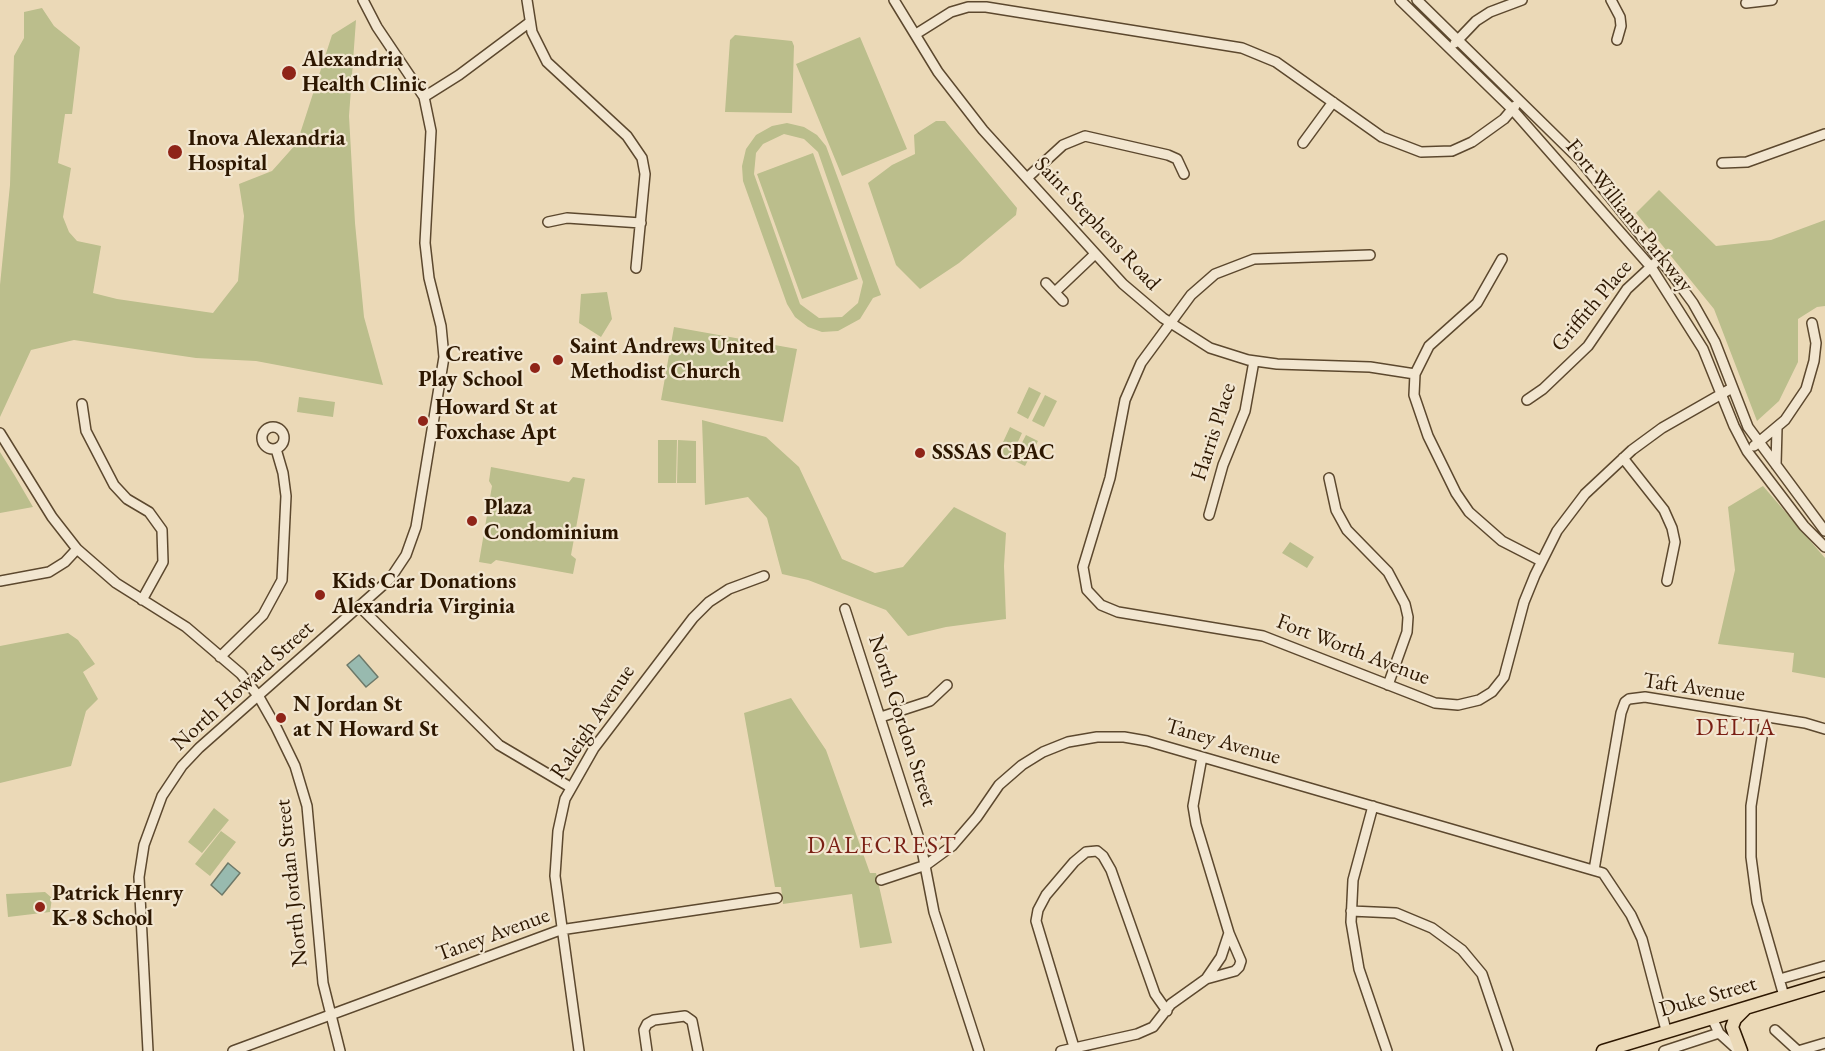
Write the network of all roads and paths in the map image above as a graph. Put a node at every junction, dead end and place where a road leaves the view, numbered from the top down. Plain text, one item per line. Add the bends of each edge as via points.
1 (363, 0) edge
2 (527, 0) edge
3 (894, 0) edge
4 (1400, 0) edge
5 (1417, 0) edge
6 (1522, 0) edge
7 (1611, 0) edge
8 (1772, 0) edge
9 (1746, 3) dead end
10 (530, 22) junction
11 (916, 34) junction
12 (1459, 39) junction
13 (1617, 40) dead end
14 (1449, 49) junction
15 (424, 97) junction
16 (1521, 100) junction
17 (1333, 102) junction
18 (1512, 109) junction
19 (1825, 134) edge
20 (1303, 143) dead end
21 (1722, 163) dead end
22 (1185, 174) dead end
23 (1027, 178) junction
24 (548, 222) dead end
25 (641, 223) junction
26 (1095, 254) junction
27 (1370, 255) dead end
28 (1502, 259) dead end
29 (1660, 260) junction
30 (1651, 267) junction
31 (636, 268) dead end
32 (1046, 283) dead end
33 (1055, 292) junction
34 (1063, 301) dead end
35 (1170, 323) junction
36 (1812, 323) dead end
37 (1254, 361) junction
38 (1415, 374) junction
39 (1732, 388) junction
40 (1720, 394) junction
41 (1527, 400) dead end
42 (82, 404) dead end
43 (1777, 428) junction
44 (0, 433) edge
45 (1759, 442) junction
46 (276, 449) dead end
47 (1747, 451) junction
48 (1623, 458) junction
49 (1776, 467) junction
50 (1329, 478) dead end
51 (1209, 515) dead end
52 (1825, 531) edge
53 (1823, 542) edge
54 (77, 549) junction
55 (1541, 561) junction
56 (764, 576) dead end
57 (1667, 581) dead end
58 (0, 582) edge
59 (142, 600) junction
60 (360, 607) junction
61 (845, 609) dead end
62 (220, 657) junction
63 (947, 685) dead end
64 (1388, 685) junction
65 (259, 697) junction
66 (881, 717) junction
67 (1765, 718) junction
68 (1825, 729) edge
69 (1202, 757) junction
70 (570, 787) junction
71 (1373, 806) junction
72 (926, 866) junction
73 (1594, 870) junction
74 (881, 880) dead end
75 (777, 898) dead end
76 (1351, 911) junction
77 (560, 930) junction
78 (1229, 933) junction
79 (1825, 966) edge
80 (1206, 979) junction
81 (1780, 980) junction
82 (1825, 984) edge
83 (1784, 996) junction
84 (1746, 1007) junction
85 (1167, 1011) junction
86 (330, 1016) junction
87 (1712, 1018) junction
88 (1666, 1030) junction
89 (1775, 1030) dead end
90 (1719, 1033) junction
91 (1825, 1043) edge
92 (1074, 1047) junction
93 (148, 1051) edge
94 (233, 1051) edge
95 (340, 1051) edge
96 (579, 1051) edge
97 (647, 1051) edge
98 (698, 1051) edge
99 (979, 1051) edge
100 (1061, 1051) edge
101 (1387, 1051) edge
102 (1508, 1051) edge
103 (1603, 1051) edge
104 (1664, 1051) edge
105 (1740, 1051) edge
106 (1798, 1051) edge

1 - 15 street, North Howard Street
2 - 10 street
3 - 11 street, Saint Stephens Road
4 - 14 street, Fort Williams Parkway
5 - 12 street, Fort Williams Parkway
6 - 12 street via 1490,12
7 - 13 street via 1620,17
8 - 9 street
10 - 15 street
10 - 25 street via 540,50 554,71 639,151 645,174
11 - 17 street via 951,12 975,7 1175,36 1255,51
11 - 23 street, Saint Stephens Road via 966,109
12 - 14 street
12 - 16 street, Fort Williams Parkway
14 - 18 street, Fort Williams Parkway
15 - 60 street, North Howard Street via 431,130 426,254 441,326 443,358 414,536 396,573
16 - 18 street
16 - 29 street, Fort Williams Parkway via 1580,160
17 - 18 street via 1382,137 1429,153 1452,151 1472,142
17 - 20 street
18 - 30 street, Fort Williams Parkway
19 - 21 street via 1747,162
22 - 23 street via 1177,159 1168,155 1085,136 1063,145
23 - 26 street, Saint Stephens Road
24 - 25 street via 567,218
25 - 31 street
26 - 33 street
26 - 35 street, Saint Stephens Road via 1139,299
27 - 35 street, Fort Worth Avenue via 1281,256 1242,262 1215,274 1198,288
28 - 38 street via 1481,297 1436,338
29 - 30 street, Griffith Place
29 - 39 street, Fort Williams Parkway via 1710,332
30 - 40 street, Fort Williams Parkway via 1703,349
30 - 41 street, Griffith Place via 1627,289 1588,346
32 - 33 street
33 - 34 street
35 - 37 street, Saint Stephens Road via 1219,352
35 - 64 street, Fort Worth Avenue via 1141,363 1125,400 1110,478 1085,553 1087,590 1112,610 1263,636
36 - 43 street via 1816,343 1812,371 1796,405
37 - 38 street, Saint Stephens Road via 1370,367
37 - 51 street, Harris Place via 1249,396
38 - 55 street via 1418,411 1463,504 1492,534
39 - 40 street, Fort Worth Avenue
39 - 45 street, Fort Williams Parkway via 1748,427
40 - 47 street, Fort Williams Parkway
40 - 48 street, Fort Worth Avenue via 1677,417
42 - 59 street via 86,431 114,484 127,500 149,512 162,530 163,562
43 - 45 street
43 - 49 street
44 - 54 street, North Jordan Street via 52,517
45 - 47 street
45 - 49 street, Fort Williams Parkway
46 - 62 street via 284,473 287,509 282,580 263,615
47 - 53 street, Fort Williams Parkway
48 - 55 street, Fort Worth Avenue via 1578,503
48 - 57 street via 1664,510 1672,528 1675,542
49 - 52 street, Fort Williams Parkway
50 - 64 street via 1336,510 1347,530 1388,572 1405,604 1407,632
54 - 58 street via 49,572
54 - 59 street, North Jordan Street via 104,574
55 - 64 street, Fort Worth Avenue via 1524,602 1509,667 1486,697 1445,705
56 - 70 street, Raleigh Avenue via 718,596 693,618 603,735
59 - 62 street, North Jordan Street via 186,627
60 - 65 street, North Howard Street
60 - 70 street via 490,738 525,763
61 - 66 street, North Gordon Street
62 - 65 street, North Jordan Street via 241,674
63 - 66 street via 930,701
65 - 86 street, North Jordan Street via 290,754 307,806 319,945
65 - 93 street, North Howard Street via 182,766 162,796 147,833 139,877
66 - 72 street, North Gordon Street
67 - 68 street, Taft Avenue
67 - 73 street, Taft Avenue via 1645,697 1624,702
67 - 81 street via 1751,807 1751,857 1757,902
69 - 71 street, Taney Avenue
69 - 72 street, Taney Avenue via 1124,737 1097,737 1054,746 1009,776 964,833
69 - 78 street via 1193,797 1196,825
70 - 77 street, Raleigh Avenue via 561,814 556,851
71 - 73 street, Taney Avenue
71 - 76 street via 1353,880
72 - 74 street, Taney Avenue
72 - 99 street, North Gordon Street via 936,921
73 - 88 street via 1607,878 1642,939
75 - 77 street, Taney Avenue
76 - 101 street via 1359,969
76 - 102 street via 1396,913 1431,928 1462,950 1482,974
77 - 86 street, Taney Avenue
77 - 96 street, Raleigh Avenue
78 - 80 street via 1221,957
78 - 80 street via 1239,967 1235,972
79 - 81 street
80 - 85 street via 1180,996
81 - 83 street
82 - 83 main road, Duke Street
83 - 84 main road, Duke Street
84 - 87 main road, Duke Street
84 - 105 main road via 1732,1027
85 - 92 street via 1146,1030
85 - 92 street via 1155,994 1111,870 1104,856 1092,850 1074,862 1046,895 1036,921
86 - 94 street, Taney Avenue
86 - 95 street, North Jordan Street
87 - 88 main road, Duke Street
87 - 90 street
88 - 103 main road, Duke Street
89 - 106 street
90 - 104 street
90 - 105 street
91 - 106 street
92 - 100 street
97 - 98 street via 647,1024 685,1016 692,1021

